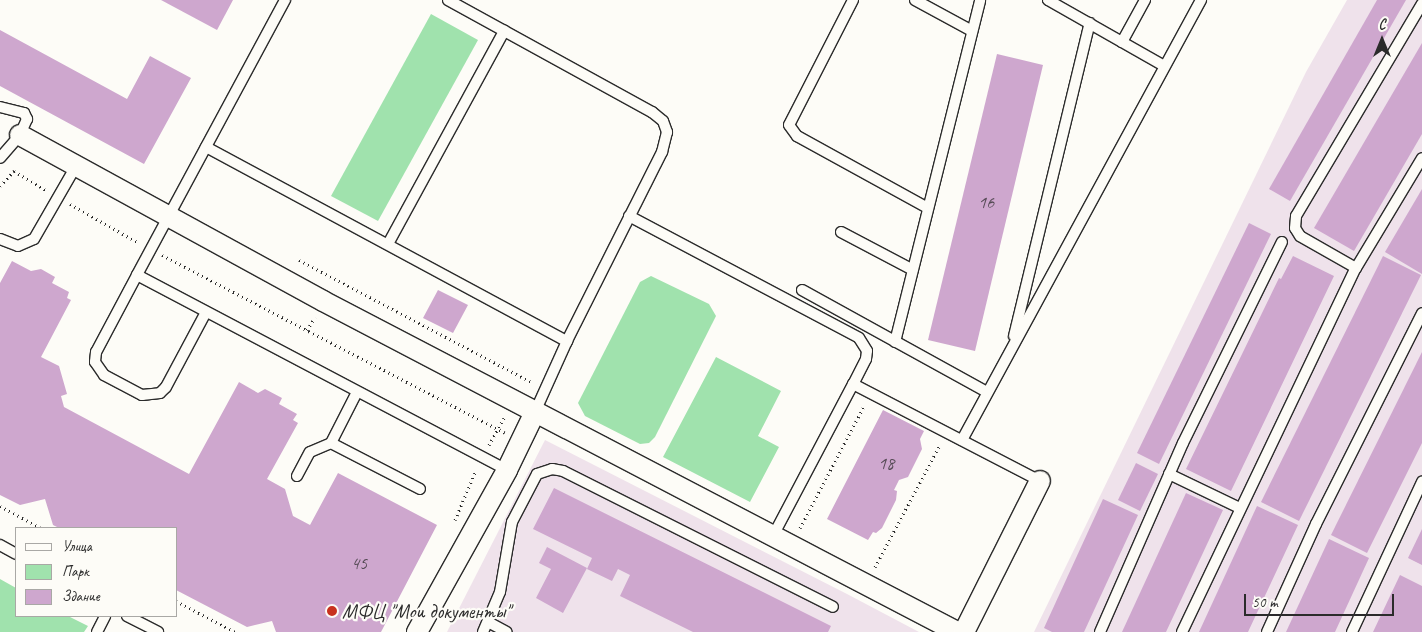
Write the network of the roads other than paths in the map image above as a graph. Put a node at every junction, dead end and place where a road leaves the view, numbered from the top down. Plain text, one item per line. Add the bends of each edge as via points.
1 (285, 0) edge
2 (448, 0) edge
3 (854, 0) edge
4 (915, 0) edge
5 (980, 0) edge
6 (1048, 0) edge
7 (1145, 0) edge
8 (1201, 0) edge
9 (1422, 4) edge
10 (1090, 23) junction
11 (504, 31) junction
12 (972, 31) junction
13 (1122, 42) junction
14 (1164, 66) junction
15 (0, 107) edge
16 (20, 135) junction
17 (206, 147) junction
18 (0, 158) edge
19 (1422, 158) edge
20 (76, 166) junction
21 (928, 208) junction
22 (630, 216) junction
23 (168, 218) junction
24 (841, 232) dead end
25 (0, 239) edge
26 (1282, 242) dead end
27 (388, 244) junction
28 (1356, 268) junction
29 (913, 270) junction
30 (137, 275) junction
31 (802, 290) dead end
32 (206, 312) junction
33 (1422, 313) edge
34 (567, 340) junction
35 (895, 342) junction
36 (1010, 350) junction
37 (853, 384) junction
38 (358, 392) junction
39 (987, 392) junction
40 (539, 402) junction
41 (962, 440) junction
42 (331, 442) junction
43 (507, 470) junction
44 (1169, 474) junction
45 (298, 476) dead end
46 (1040, 482) joint
47 (1422, 482) edge
48 (420, 489) dead end
49 (1240, 508) junction
50 (774, 534) junction
51 (0, 545) edge
52 (15, 553) edge
53 (833, 607) dead end
54 (104, 617) edge
55 (129, 617) edge
56 (488, 622) junction
57 (97, 632) edge
58 (158, 632) edge
59 (417, 632) edge
60 (483, 632) edge
61 (507, 632) edge
62 (957, 632) edge
63 (964, 632) edge
64 (1100, 632) edge
65 (1182, 632) edge
66 (1267, 632) edge
67 (1352, 632) edge

1 - 17 lane
2 - 11 lane
3 - 21 lane via 789,125 797,136
4 - 12 lane
5 - 12 lane
6 - 10 lane
7 - 13 lane
8 - 14 lane
9 - 28 lane via 1296,216 1295,228 1300,236
10 - 13 lane
10 - 36 lane
11 - 22 lane via 663,121 666,141
11 - 27 lane
12 - 21 lane
13 - 14 lane
14 - 36 lane
15 - 16 lane via 26,115
16 - 18 lane
16 - 20 street
17 - 23 lane
17 - 27 lane
19 - 28 lane
20 - 23 street
20 - 25 lane via 34,239 18,246
21 - 29 lane
22 - 34 lane
22 - 37 lane via 859,338 867,351 866,359
23 - 30 lane
23 - 40 street via 515,401
24 - 29 lane
26 - 44 lane
27 - 34 lane
28 - 49 lane
29 - 35 lane
30 - 32 lane
30 - 32 lane via 96,352 94,362 104,374 134,391 150,396 166,386
31 - 35 lane
32 - 38 lane
33 - 66 lane via 1316,524
34 - 40 lane
35 - 39 lane
36 - 39 lane
37 - 41 lane
37 - 50 lane
38 - 42 lane
38 - 43 lane
39 - 41 lane
40 - 43 street
40 - 50 street
41 - 46 lane
42 - 45 lane via 310,452
42 - 48 lane
43 - 59 street
44 - 49 lane
44 - 64 lane
46 - 63 street
47 - 67 lane
49 - 65 lane
50 - 62 street
51 - 52 lane
53 - 56 lane via 563,471 552,469 537,474 512,522 500,592
54 - 57 lane
55 - 58 lane
56 - 60 lane
56 - 61 lane

